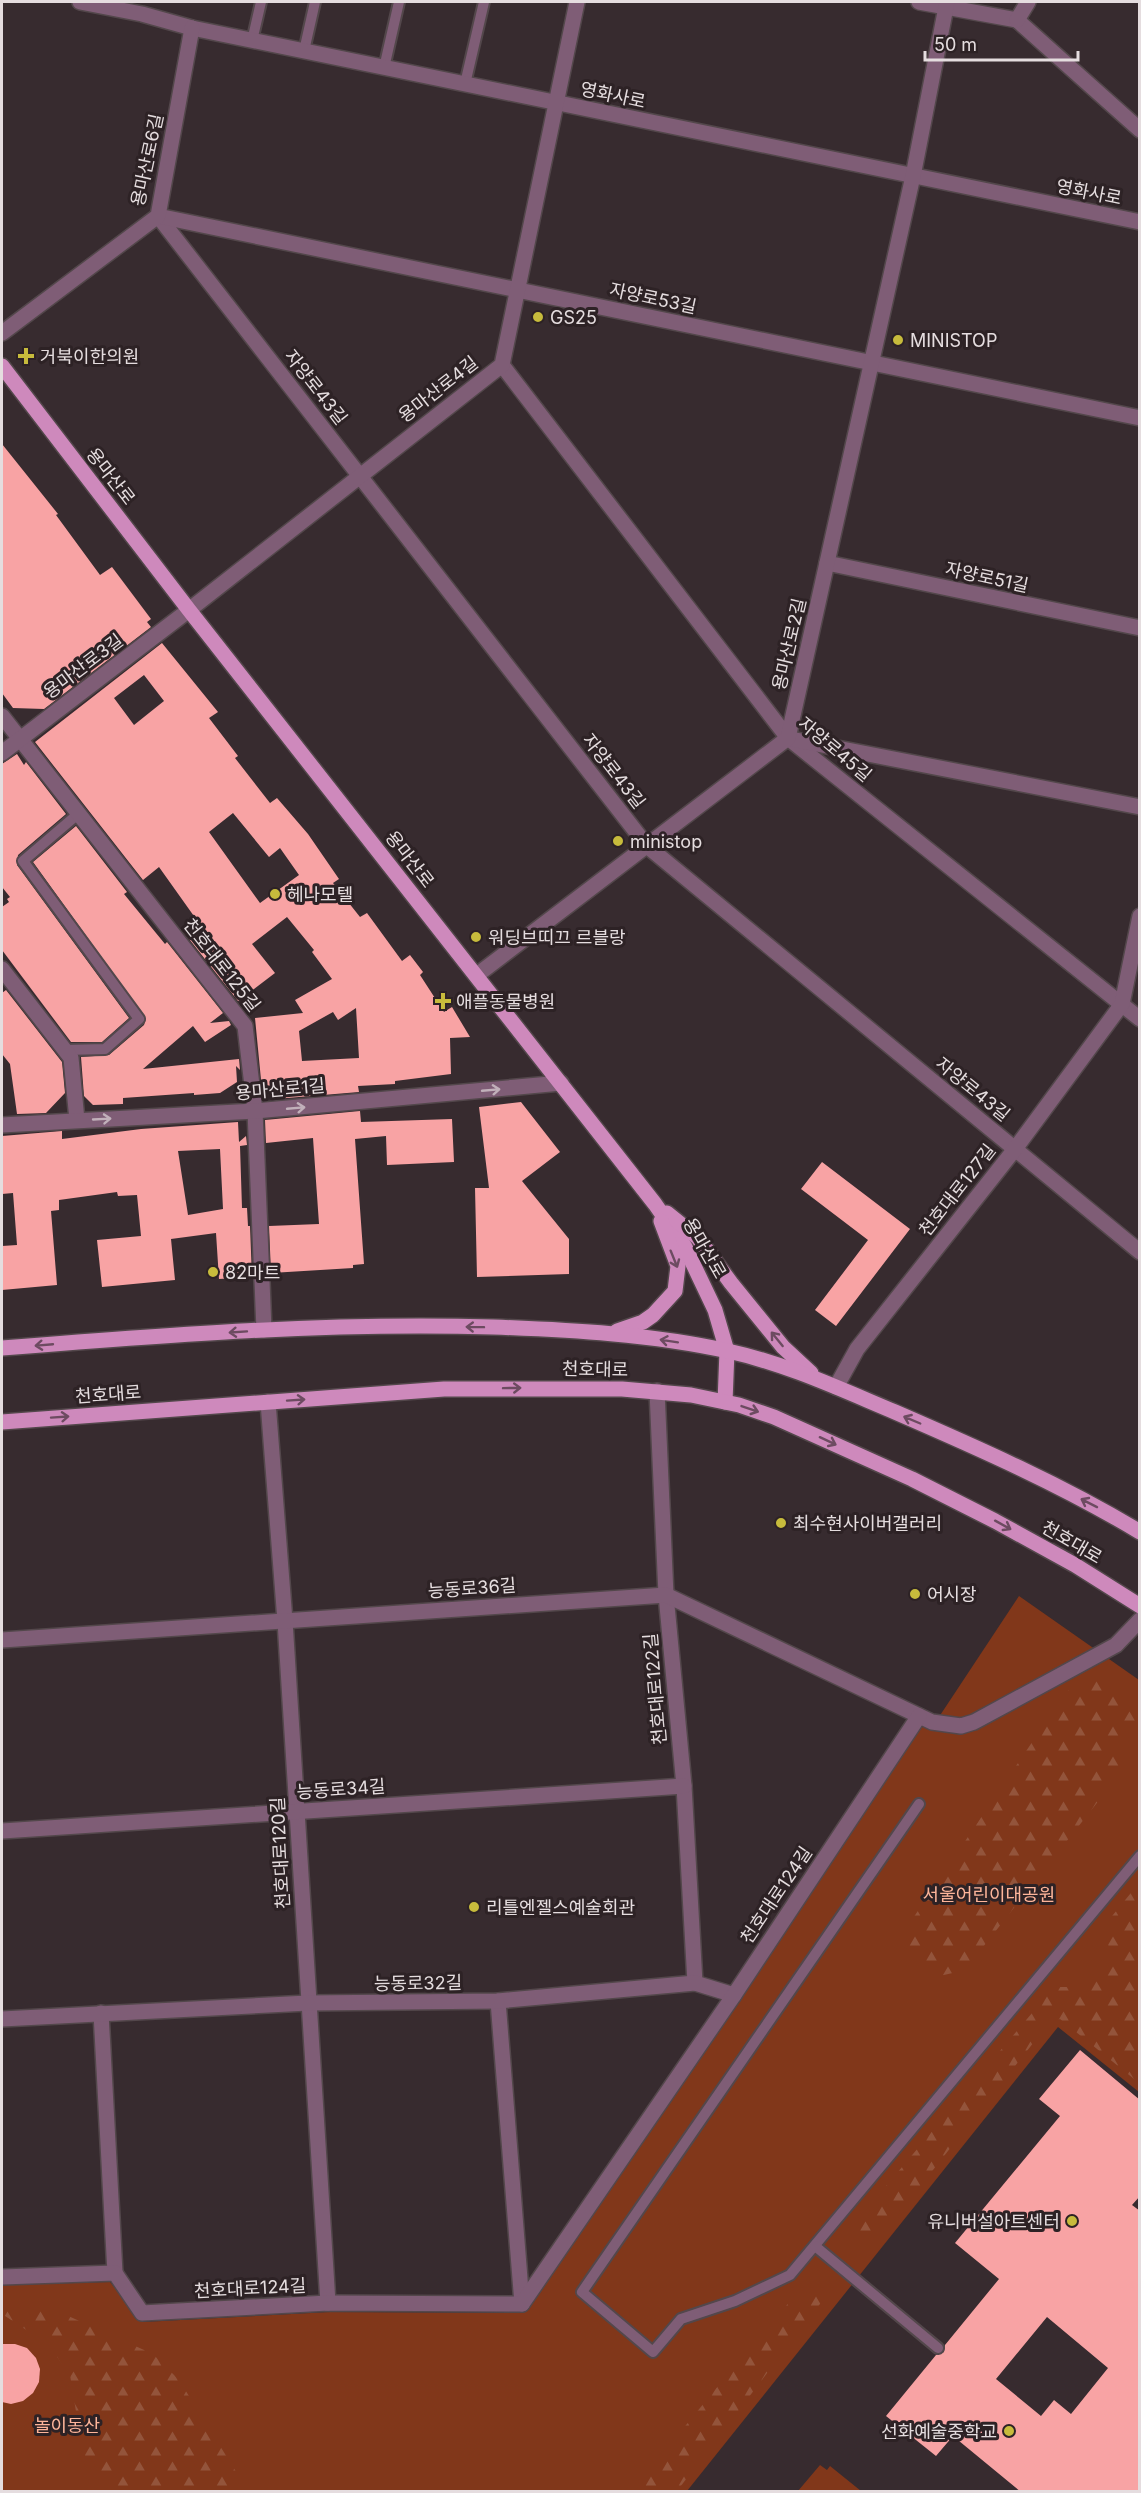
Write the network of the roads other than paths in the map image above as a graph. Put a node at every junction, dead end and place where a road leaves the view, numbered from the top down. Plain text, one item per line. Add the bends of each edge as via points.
1 (80, 2) edge
2 (261, 2) edge
3 (315, 2) edge
4 (399, 2) edge
5 (484, 2) edge
6 (577, 2) edge
7 (919, 2) edge
8 (1028, 2) edge
9 (947, 4) edge
10 (144, 8) edge
11 (1017, 20) junction
12 (192, 28) junction
13 (252, 41) junction
14 (304, 51) junction
15 (384, 68) junction
16 (465, 84) junction
17 (557, 103) junction
18 (1140, 130) edge
19 (913, 176) junction
20 (158, 216) junction
21 (1140, 222) edge
22 (518, 290) junction
23 (2, 333) edge
24 (871, 363) junction
25 (502, 364) junction
26 (2, 366) edge
27 (1140, 418) edge
28 (360, 476) junction
29 (827, 563) junction
30 (189, 610) junction
31 (1140, 628) edge
32 (2, 716) edge
33 (788, 738) junction
34 (19, 740) junction
35 (2, 753) edge
36 (1140, 807) edge
37 (78, 814) junction
38 (647, 846) junction
39 (1140, 916) edge
40 (2, 969) edge
41 (477, 975) junction
42 (1122, 1004) junction
43 (1140, 1019) edge
44 (65, 1050) junction
45 (561, 1083) junction
46 (255, 1112) junction
47 (77, 1120) junction
48 (2, 1125) edge
49 (1015, 1149) junction
50 (655, 1204) junction
51 (1140, 1252) edge
52 (264, 1330) junction
53 (605, 1333) junction
54 (2, 1348) edge
55 (727, 1351) junction
56 (819, 1380) junction
57 (836, 1387) junction
58 (657, 1391) junction
59 (268, 1402) junction
60 (725, 1402) junction
61 (2, 1422) edge
62 (1140, 1532) edge
63 (666, 1595) junction
64 (1140, 1605) edge
65 (1140, 1620) edge
66 (285, 1621) junction
67 (2, 1640) edge
68 (919, 1716) junction
69 (684, 1786) junction
70 (919, 1804) dead end
71 (297, 1811) junction
72 (2, 1831) edge
73 (1140, 1856) edge
74 (695, 1983) junction
75 (734, 1995) junction
76 (498, 2001) junction
77 (308, 2003) junction
78 (100, 2013) junction
79 (2, 2019) edge
80 (815, 2246) junction
81 (115, 2273) junction
82 (2, 2277) edge
83 (328, 2303) junction
84 (522, 2304) junction
85 (938, 2348) dead end

1 - 10 street, 영화사로
2 - 13 lane
3 - 14 lane
4 - 15 lane
5 - 16 lane
6 - 17 street, 용마산로4길
7 - 9 street
8 - 11 street
9 - 11 street
9 - 19 street, 용마산로2길
10 - 12 street, 영화사로
11 - 18 street
12 - 13 street, 영화사로
12 - 20 street, 용마산로6길
13 - 14 street, 영화사로
14 - 15 street, 영화사로
15 - 16 street, 영화사로
16 - 17 street, 영화사로
17 - 19 street, 영화사로
17 - 22 street, 용마산로4길
19 - 21 street, 영화사로
19 - 24 street, 용마산로2길
20 - 22 street, 자양로53길
20 - 23 street, 용마산로6길
20 - 28 street, 자양로43길
22 - 24 street, 자양로53길
22 - 25 street, 용마산로4길
24 - 27 street, 자양로53길
24 - 29 street, 용마산로2길
25 - 28 street, 용마산로4길
25 - 33 street, 자양로45길
26 - 30 main road, 용마산로
28 - 30 street, 용마산로4길
28 - 38 street, 자양로43길
29 - 31 street, 자양로51길
29 - 33 street, 용마산로2길
30 - 34 street, 용마산로3길
30 - 41 main road, 용마산로
32 - 34 street, 천호대로125길
33 - 36 street
33 - 38 street
33 - 42 street, 자양로45길
34 - 35 street, 용마산로3길
34 - 37 street, 천호대로125길
37 - 44 lane via 23,861 139,1019 105,1049
37 - 46 street, 천호대로125길 via 245,1026
38 - 41 street
38 - 49 street, 자양로43길
39 - 42 street, 천호대로127길
40 - 44 street
41 - 45 main road, 용마산로
42 - 43 street, 자양로45길
42 - 49 street, 천호대로127길
44 - 47 street via 71,1058
46 -> 45 street, 용마산로1길
45 - 50 main road, 용마산로
47 -> 46 street, 용마산로1길
46 - 52 street, 천호대로125길
47 - 48 street, 용마산로1길
49 - 51 street, 자양로43길
49 - 57 street, 천호대로127길 via 857,1349
50 -> 53 main road via 678,1266 675,1291 648,1319 624,1330
50 - 55 main road, 용마산로 via 698,1272
56 -> 50 main road via 783,1347 699,1238
53 -> 52 main road, 천호대로 via 437,1326
52 -> 54 main road, 천호대로
55 -> 53 main road, 천호대로
55 - 56 main road, 천호대로
55 - 60 main road, 용마산로
56 - 57 main road, 천호대로
62 -> 57 main road, 천호대로 via 971,1445
59 -> 58 main road, 천호대로 via 444,1389
58 - 60 main road, 천호대로
58 - 63 street, 천호대로122길
61 -> 59 main road, 천호대로
59 - 66 street, 천호대로120길
60 -> 64 main road, 천호대로 via 794,1426 912,1479 1075,1565
63 - 66 street, 능동로36길
63 - 68 street, 능동로36길
63 - 69 street, 천호대로122길
65 - 68 street via 1116,1645 974,1722 946,1725
66 - 67 street, 능동로36길
66 - 71 street, 천호대로120길
68 - 75 street, 천호대로124길
69 - 71 street, 능동로34길
69 - 74 street, 천호대로122길
70 - 80 lane via 582,2292 653,2352 681,2319 735,2301 790,2275
71 - 72 street, 능동로34길
71 - 77 street, 천호대로120길
73 - 80 lane
74 - 75 street, 능동로32길
74 - 76 street, 능동로32길
75 - 84 street, 천호대로124길
76 - 77 street, 능동로32길
76 - 84 street
77 - 78 street, 능동로32길
77 - 83 street, 천호대로120길
78 - 79 street, 능동로32길
78 - 81 street
80 - 85 lane
81 - 82 street
81 - 83 street, 천호대로124길 via 142,2313
83 - 84 street, 천호대로124길

